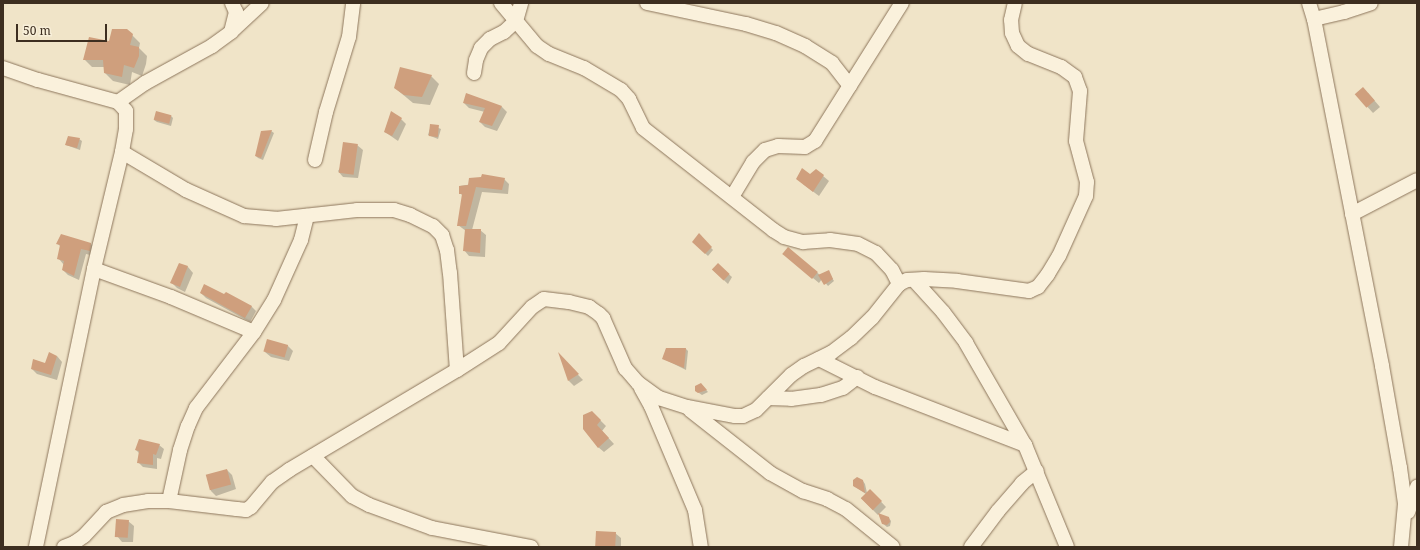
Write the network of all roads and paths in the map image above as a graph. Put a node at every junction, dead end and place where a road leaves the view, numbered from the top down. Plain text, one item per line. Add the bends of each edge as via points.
1 (232, 3) edge
2 (262, 3) edge
3 (353, 3) edge
4 (501, 3) edge
5 (521, 3) edge
6 (647, 3) edge
7 (902, 3) edge
8 (1015, 3) edge
9 (1309, 3) edge
10 (1371, 3) edge
11 (1314, 20) junction
12 (516, 21) junction
13 (231, 32) junction
14 (3, 68) edge
15 (474, 74) dead end
16 (850, 86) junction
17 (118, 102) junction
18 (122, 152) junction
19 (315, 160) dead end
20 (1417, 180) edge
21 (732, 197) junction
22 (1352, 214) junction
23 (307, 216) junction
24 (94, 269) junction
25 (914, 280) junction
26 (899, 284) junction
27 (254, 332) junction
28 (818, 359) junction
29 (457, 370) junction
30 (857, 378) junction
31 (638, 383) junction
32 (768, 398) junction
33 (687, 407) junction
34 (1025, 445) junction
35 (313, 456) junction
36 (1037, 471) junction
37 (1417, 487) edge
38 (169, 501) junction
39 (1404, 522) junction
40 (36, 547) edge
41 (64, 547) edge
42 (531, 547) edge
43 (701, 547) edge
44 (893, 547) edge
45 (972, 547) edge
46 (1067, 547) edge
47 (1401, 547) edge

1 - 13 street via 236,12
2 - 13 street
3 - 19 street via 349,37 326,112
4 - 12 street
5 - 12 street
6 - 16 street via 776,33 805,46 832,63
7 - 16 street
8 - 25 street via 1012,33 1018,46 1028,54 1075,77 1080,91 1076,141 1087,182 1086,196 1059,256 1038,286 1029,291 957,281
9 - 11 street
10 - 11 street
11 - 22 street
12 - 15 street via 481,48
12 - 21 street via 530,39 549,54 584,68 621,90 629,99 642,128
13 - 17 street
14 - 17 street
16 - 21 street via 815,141 805,147 778,146 765,150 753,162
17 - 18 street via 126,111
18 - 23 street via 186,190 244,216 276,219
18 - 24 street
20 - 22 street
21 - 26 street via 784,237 803,242 847,242 858,244 876,253 892,270
22 - 39 street via 1400,468 1405,504
23 - 27 street via 301,240 286,276
23 - 29 street via 357,210 394,210 433,226 442,235 450,273
24 - 27 street via 172,296
24 - 40 street
25 - 26 street
25 - 34 street via 966,343
26 - 28 street via 872,318 851,338
27 - 38 street via 196,408 180,450
28 - 30 street
28 - 32 street via 791,375
29 - 31 street via 499,343 532,307 544,299 554,299 589,307 599,314 623,364
29 - 35 street
30 - 32 street via 836,391 815,396
30 - 34 street
31 - 33 street via 662,399
31 - 43 street via 651,406 695,510
32 - 33 street via 756,410 743,416
33 - 44 street via 770,473 846,509
34 - 36 street
35 - 38 street via 272,482 254,505 246,510
35 - 42 street via 352,496 369,505 432,528
36 - 45 street via 1003,505
36 - 46 street
37 - 39 street
38 - 41 street via 148,501 113,508 84,536
39 - 47 street

